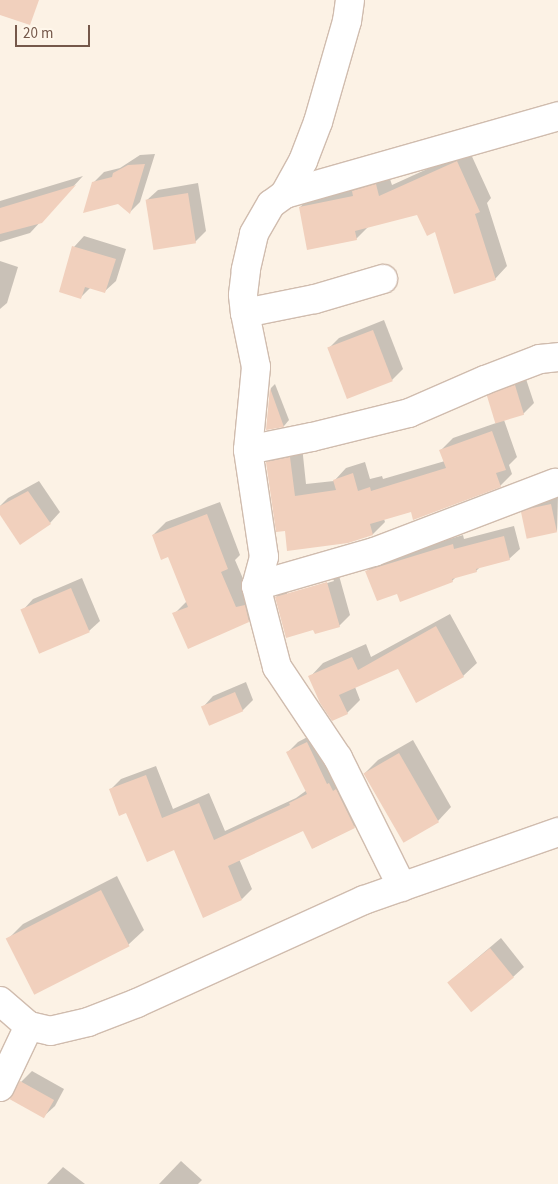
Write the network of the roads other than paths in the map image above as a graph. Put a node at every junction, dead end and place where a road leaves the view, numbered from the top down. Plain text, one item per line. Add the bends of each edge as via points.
1 (350, 0) edge
2 (558, 116) edge
3 (286, 194) junction
4 (383, 279) dead end
5 (245, 313) junction
6 (558, 357) edge
7 (248, 450) junction
8 (555, 482) dead end
9 (256, 586) junction
10 (558, 832) edge
11 (402, 887) junction
12 (0, 1001) edge
13 (28, 1026) junction
14 (0, 1087) edge

1 - 3 street via 318,122
2 - 3 street
3 - 5 street via 271,204 254,234 243,295
4 - 5 street via 315,299
5 - 7 street via 256,367
6 - 7 street via 540,359 409,413
7 - 9 street via 264,557
8 - 9 street via 374,552
9 - 11 street via 277,667 338,758
10 - 11 street
11 - 13 street via 364,900 88,1022 50,1031
12 - 13 street
13 - 14 street

